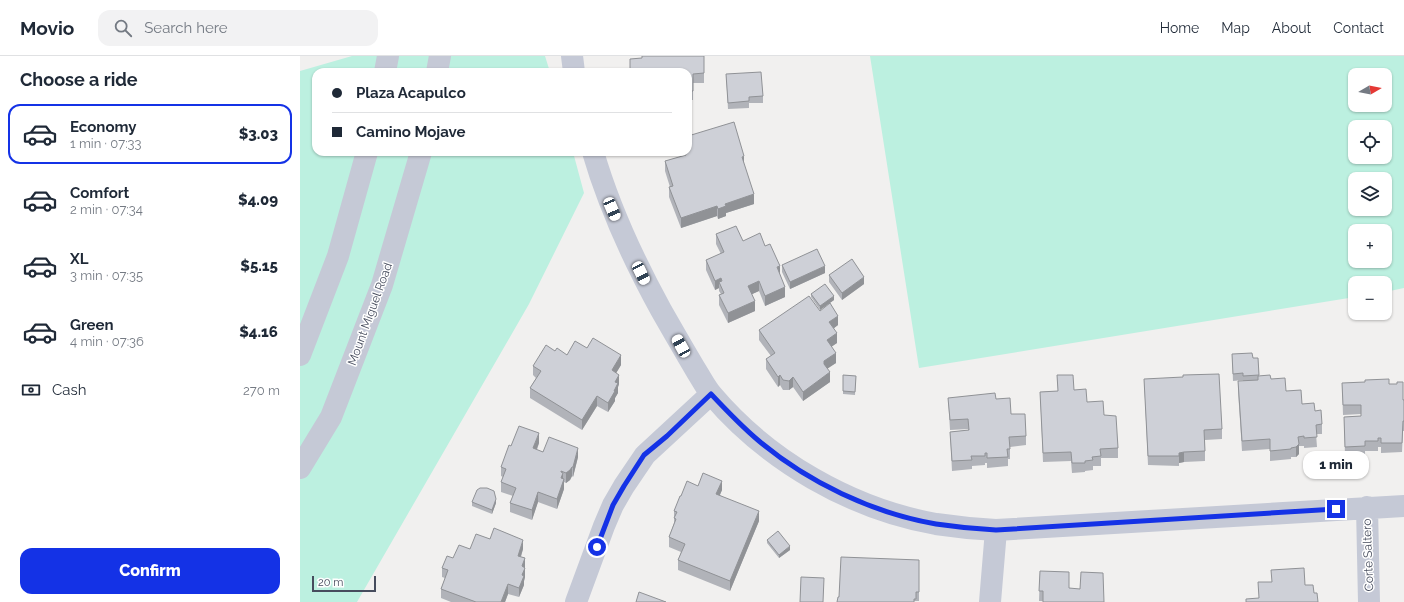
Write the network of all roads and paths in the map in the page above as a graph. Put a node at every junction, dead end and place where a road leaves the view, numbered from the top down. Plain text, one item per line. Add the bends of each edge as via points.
1 (388, 56) edge
2 (440, 56) edge
3 (572, 56) edge
4 (386, 68) edge
5 (438, 68) edge
6 (574, 68) edge
7 (366, 156) edge
8 (420, 156) edge
9 (594, 156) edge
10 (300, 355) edge
11 (711, 394) junction
12 (300, 468) edge
13 (1404, 506) edge
14 (1367, 507) junction
15 (996, 530) junction
16 (576, 602) edge
17 (990, 602) edge
18 (1369, 602) edge

1 - 4 street
2 - 5 street
3 - 6 street
7 - 10 street via 338,256
8 - 12 street, Mount Miguel Road via 382,285 330,417
9 - 11 street via 602,185 648,286
11 - 15 street via 744,428 786,462 844,495 876,508 935,524
11 - 16 street via 644,455 613,505
13 - 14 street
14 - 15 street
14 - 18 street, Corte Saltero
15 - 17 street

